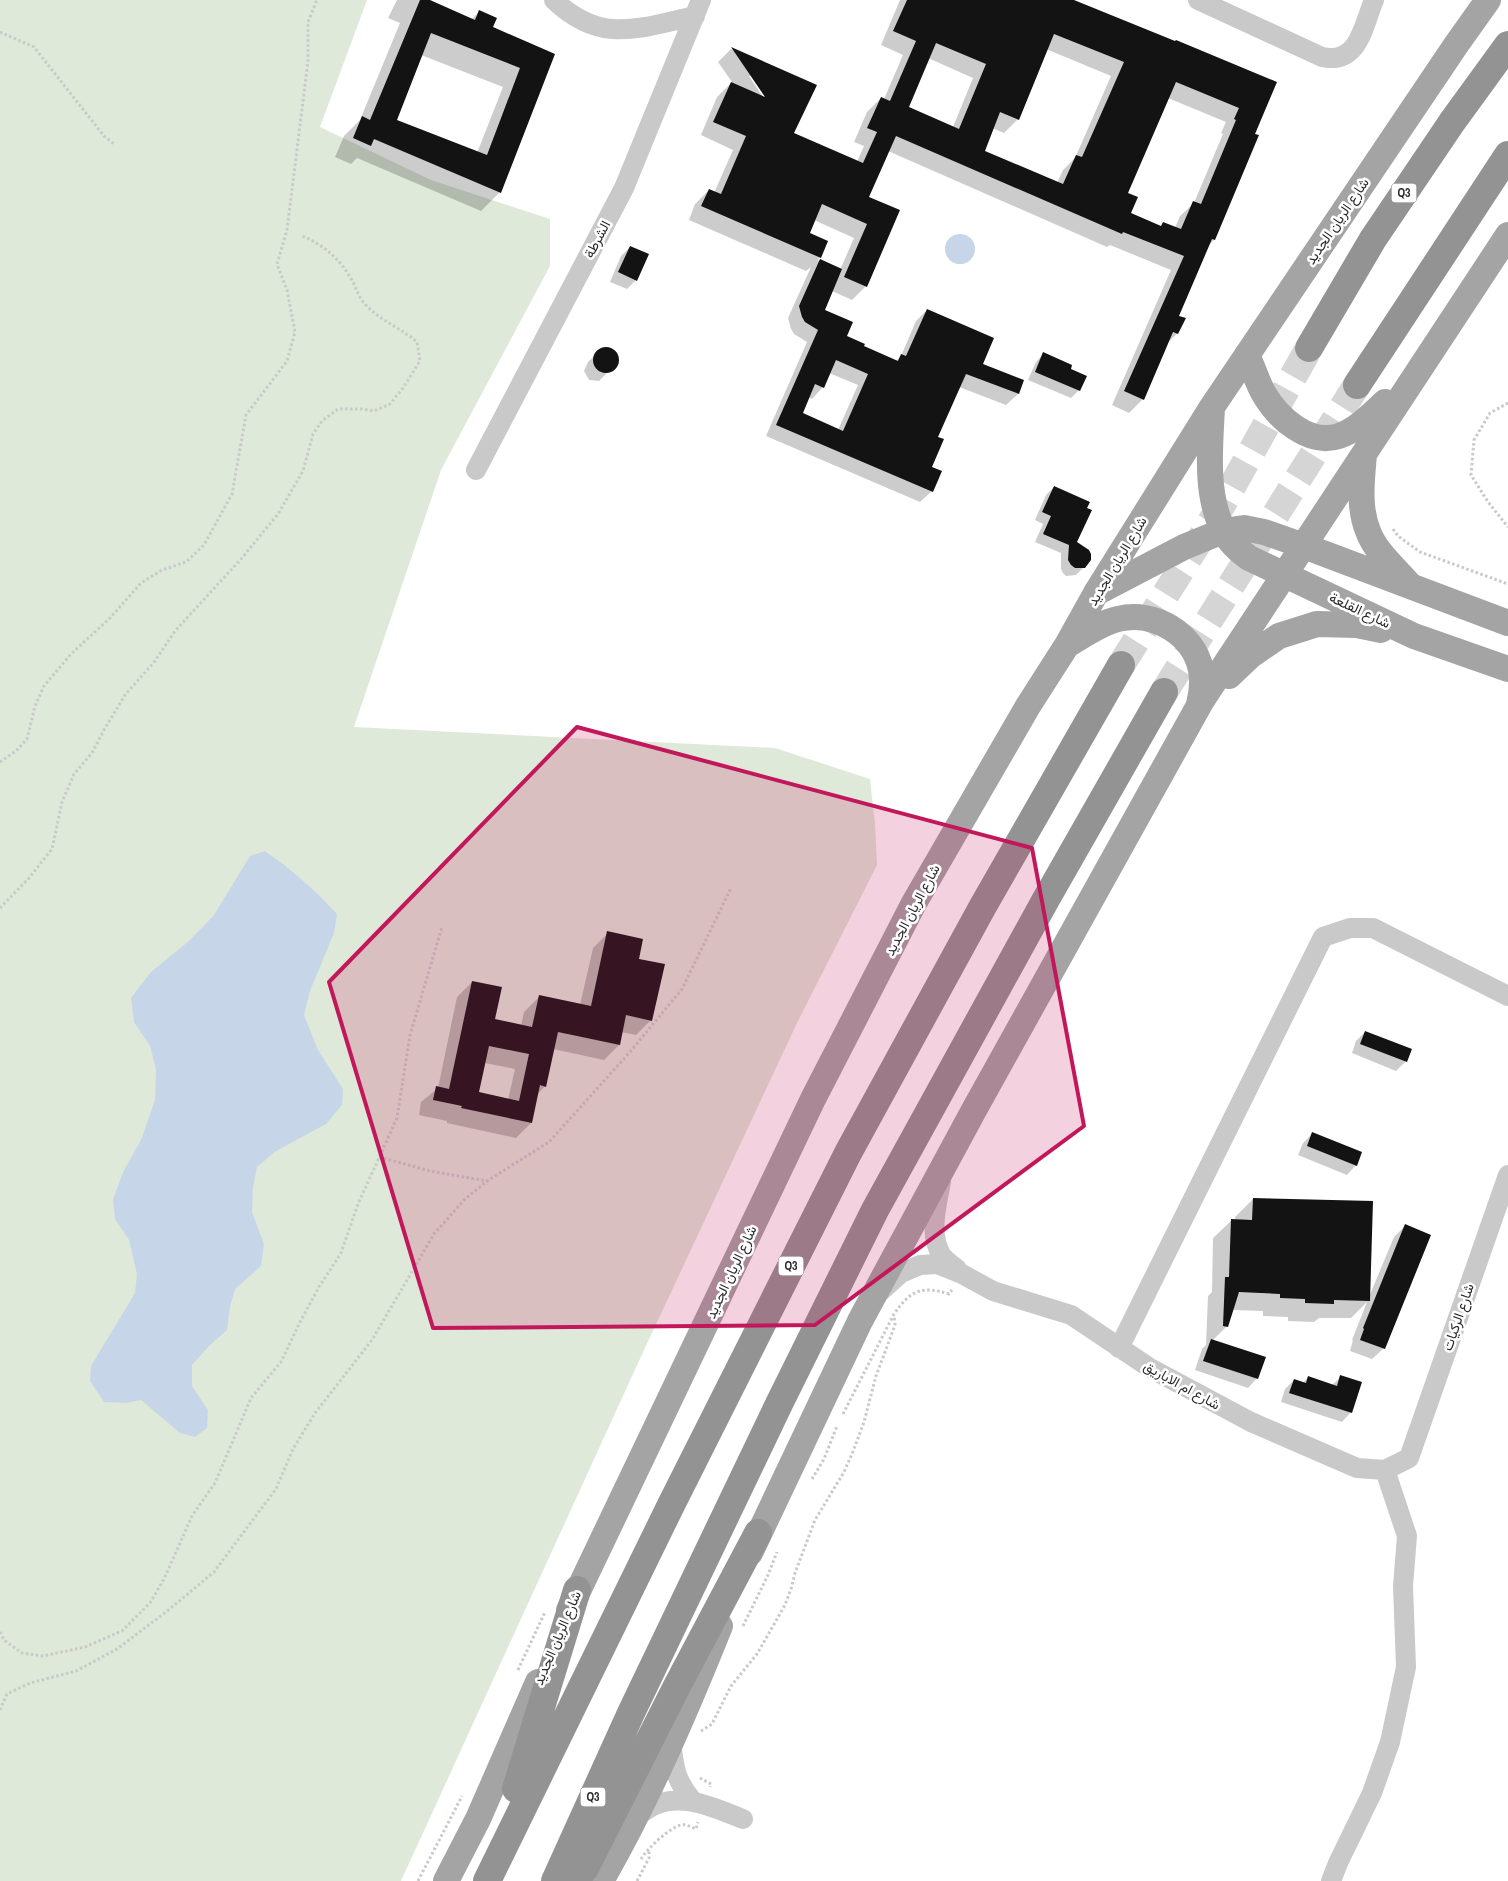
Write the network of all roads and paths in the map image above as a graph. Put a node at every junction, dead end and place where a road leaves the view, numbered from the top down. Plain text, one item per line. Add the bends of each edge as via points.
1 (317, 0) edge
2 (554, 0) edge
3 (1198, 0) edge
4 (1374, 0) edge
5 (1488, 0) edge
6 (698, 8) edge
7 (0, 32) edge
8 (1508, 44) edge
9 (115, 145) dead end
10 (1508, 155) edge
11 (1508, 235) edge
12 (302, 236) dead end
13 (1309, 348) tunnel mouth
14 (1247, 355) junction
15 (1414, 377) junction
16 (1357, 385) tunnel mouth
17 (1508, 403) edge
18 (1212, 408) junction
19 (1364, 452) junction
20 (476, 470) dead end
21 (1390, 523) dead end
22 (1508, 527) edge
23 (1223, 531) junction
24 (1304, 546) junction
25 (1284, 574) junction
26 (1508, 584) edge
27 (1410, 585) junction
28 (1096, 593) junction
29 (1508, 623) edge
30 (1414, 636) junction
31 (1067, 645) junction
32 (1121, 665) tunnel mouth
33 (1508, 669) edge
34 (1164, 692) tunnel mouth
35 (1199, 706) junction
36 (0, 762) edge
37 (731, 888) dead end
38 (0, 908) edge
39 (442, 927) dead end
40 (1508, 996) edge
41 (379, 1157) junction
42 (943, 1166) junction
43 (1508, 1175) edge
44 (487, 1181) junction
45 (962, 1274) junction
46 (872, 1299) junction
47 (894, 1314) junction
48 (1119, 1348) junction
49 (842, 1415) dead end
50 (838, 1424) dead end
51 (1385, 1470) junction
52 (809, 1484) dead end
53 (768, 1541) junction
54 (578, 1590) junction
55 (741, 1631) dead end
56 (0, 1632) edge
57 (0, 1710) edge
58 (704, 1722) dead end
59 (671, 1742) junction
60 (692, 1800) junction
61 (635, 1818) junction
62 (742, 1819) dead end
63 (649, 1848) dead end
64 (446, 1881) edge
65 (486, 1881) edge
66 (555, 1881) edge
67 (574, 1881) edge
68 (602, 1881) edge
69 (637, 1881) edge
70 (1331, 1881) edge

1 - 36 path via 308,22 308,61 301,125 287,230 277,264 287,290 295,332 287,361 246,415 232,494 204,545 186,562 162,570 141,583 44,686 27,739
2 - 6 street via 586,22 614,30 631,30
3 - 4 street via 1331,59 1346,56 1355,48
5 - 14 main road, شارع الريان الجديد
6 - 20 street, الشرطة via 624,188
7 - 9 path via 34,47 104,136
8 - 13 highway, Q3 via 1373,239
10 - 16 highway
11 - 15 main road
12 - 38 path via 332,254 350,277 363,303 418,342 420,361 390,404 374,411 338,409 312,434 303,471 278,514 174,631 155,661 125,695 92,753 74,774 62,802 52,850
14 - 15 main road via 1274,408 1297,429 1321,439 1339,436 1360,425
14 - 18 main road, شارع الريان الجديد
15 - 19 main road
17 - 22 path via 1490,413 1474,440 1471,475
18 - 23 main road, شارع القلعة via 1211,485
18 - 28 main road, شارع الريان الجديد
19 - 24 main road
19 - 27 main road via 1361,486 1368,532 1378,549
21 - 26 path via 1398,536 1420,552
23 - 24 main road via 1244,528
23 - 25 main road, شارع القلعة via 1249,558
23 - 28 main road via 1184,547
24 - 25 main road
24 - 27 main road
25 - 30 main road, شارع القلعة
25 - 35 main road
27 - 29 main road
28 - 31 main road, شارع الريان الجديد
30 - 33 main road, شارع القلعة
30 - 35 main road via 1357,625 1317,624 1279,636 1250,656
31 - 35 main road via 1118,619 1140,617 1161,622 1179,633 1193,650 1201,670
31 - 54 main road, شارع الريان الجديد via 914,903 813,1099
32 - 65 highway, Q3 via 848,1153
34 - 66 highway, Q3 via 875,1210 640,1695
35 - 42 main road
37 - 44 path via 682,989 630,1052 549,1142
39 - 41 path via 410,1035 397,1118
40 - 48 street via 1373,928 1350,928 1323,937
41 - 44 path via 430,1171
41 - 56 path via 341,1253 315,1294 282,1362 251,1398 215,1483 192,1516 150,1603 122,1631 85,1648 42,1656 22,1653 4,1640
42 - 45 street, شارع ام الاباريق via 934,1235 942,1255
42 - 46 main road
43 - 51 street, شارع الركيات via 1409,1458
44 - 57 path via 434,1234 372,1340 315,1413 292,1449 276,1488 214,1572 117,1649 76,1672 30,1683 7,1694
45 - 46 street, شارع ام الاباريق via 937,1264 920,1265 901,1273
45 - 47 path via 949,1294 918,1291 903,1301
45 - 48 street, شارع ام الاباريق via 993,1291 1071,1316
46 - 53 main road
47 - 49 path
47 - 58 path via 895,1324 852,1454 815,1520 785,1604 757,1654 731,1686 712,1724 700,1732
48 - 51 street, شارع ام الاباريق via 1252,1422 1357,1468
50 - 52 path
51 - 70 street via 1406,1536 1403,1586 1406,1667 1390,1742 1372,1793
53 - 55 path via 768,1575
53 - 59 main road
53 - 67 highway via 677,1686 585,1868
54 - 64 main road, شارع الريان الجديد via 478,1819
54 - 65 highway
59 - 60 street via 674,1772
59 - 61 main road
60 - 61 street via 652,1806
60 - 62 street
61 - 68 main road
63 - 69 path via 649,1858

